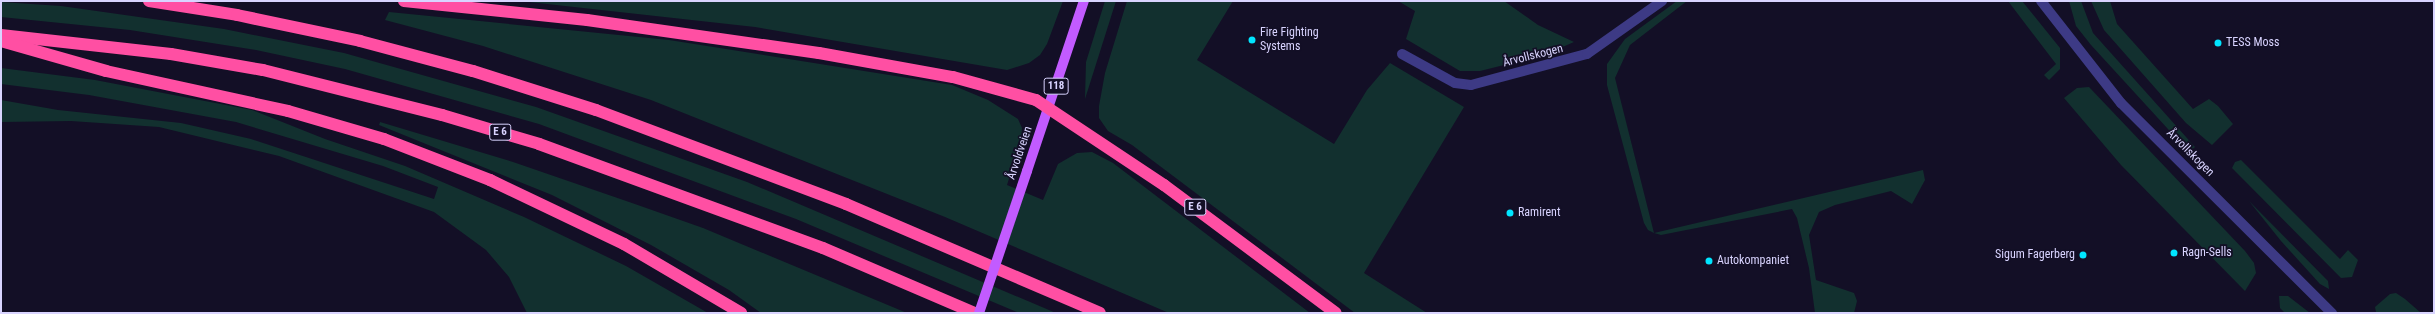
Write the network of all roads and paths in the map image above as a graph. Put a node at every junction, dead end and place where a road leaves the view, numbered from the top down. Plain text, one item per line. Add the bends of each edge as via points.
1 (149, 1) edge
2 (404, 1) edge
3 (1084, 1) edge
4 (1662, 1) edge
5 (2041, 1) edge
6 (1, 35) edge
7 (1, 41) edge
8 (1402, 54) dead end
9 (1050, 107) junction
10 (741, 313) edge
11 (975, 313) edge
12 (979, 313) edge
13 (1100, 313) edge
14 (1336, 313) edge
15 (2332, 313) edge

1 - 13 highway via 236,15 360,41 473,71 596,110 846,204
2 - 9 highway, E 6 via 587,20 819,53 953,77 1002,89
3 - 9 main road, Årvoldveien / 118
4 - 8 street, Årvollskogen via 1588,54 1471,85 1455,83
5 - 15 street, Årvollskogen via 2121,103
6 - 11 highway, E 6 via 171,54 263,70 442,115 539,144 823,248
7 - 10 highway via 106,70 288,111 384,139 490,180 624,244
9 - 12 main road, Årvoldveien / 118, bridge
9 - 14 highway, E 6 via 1164,185

